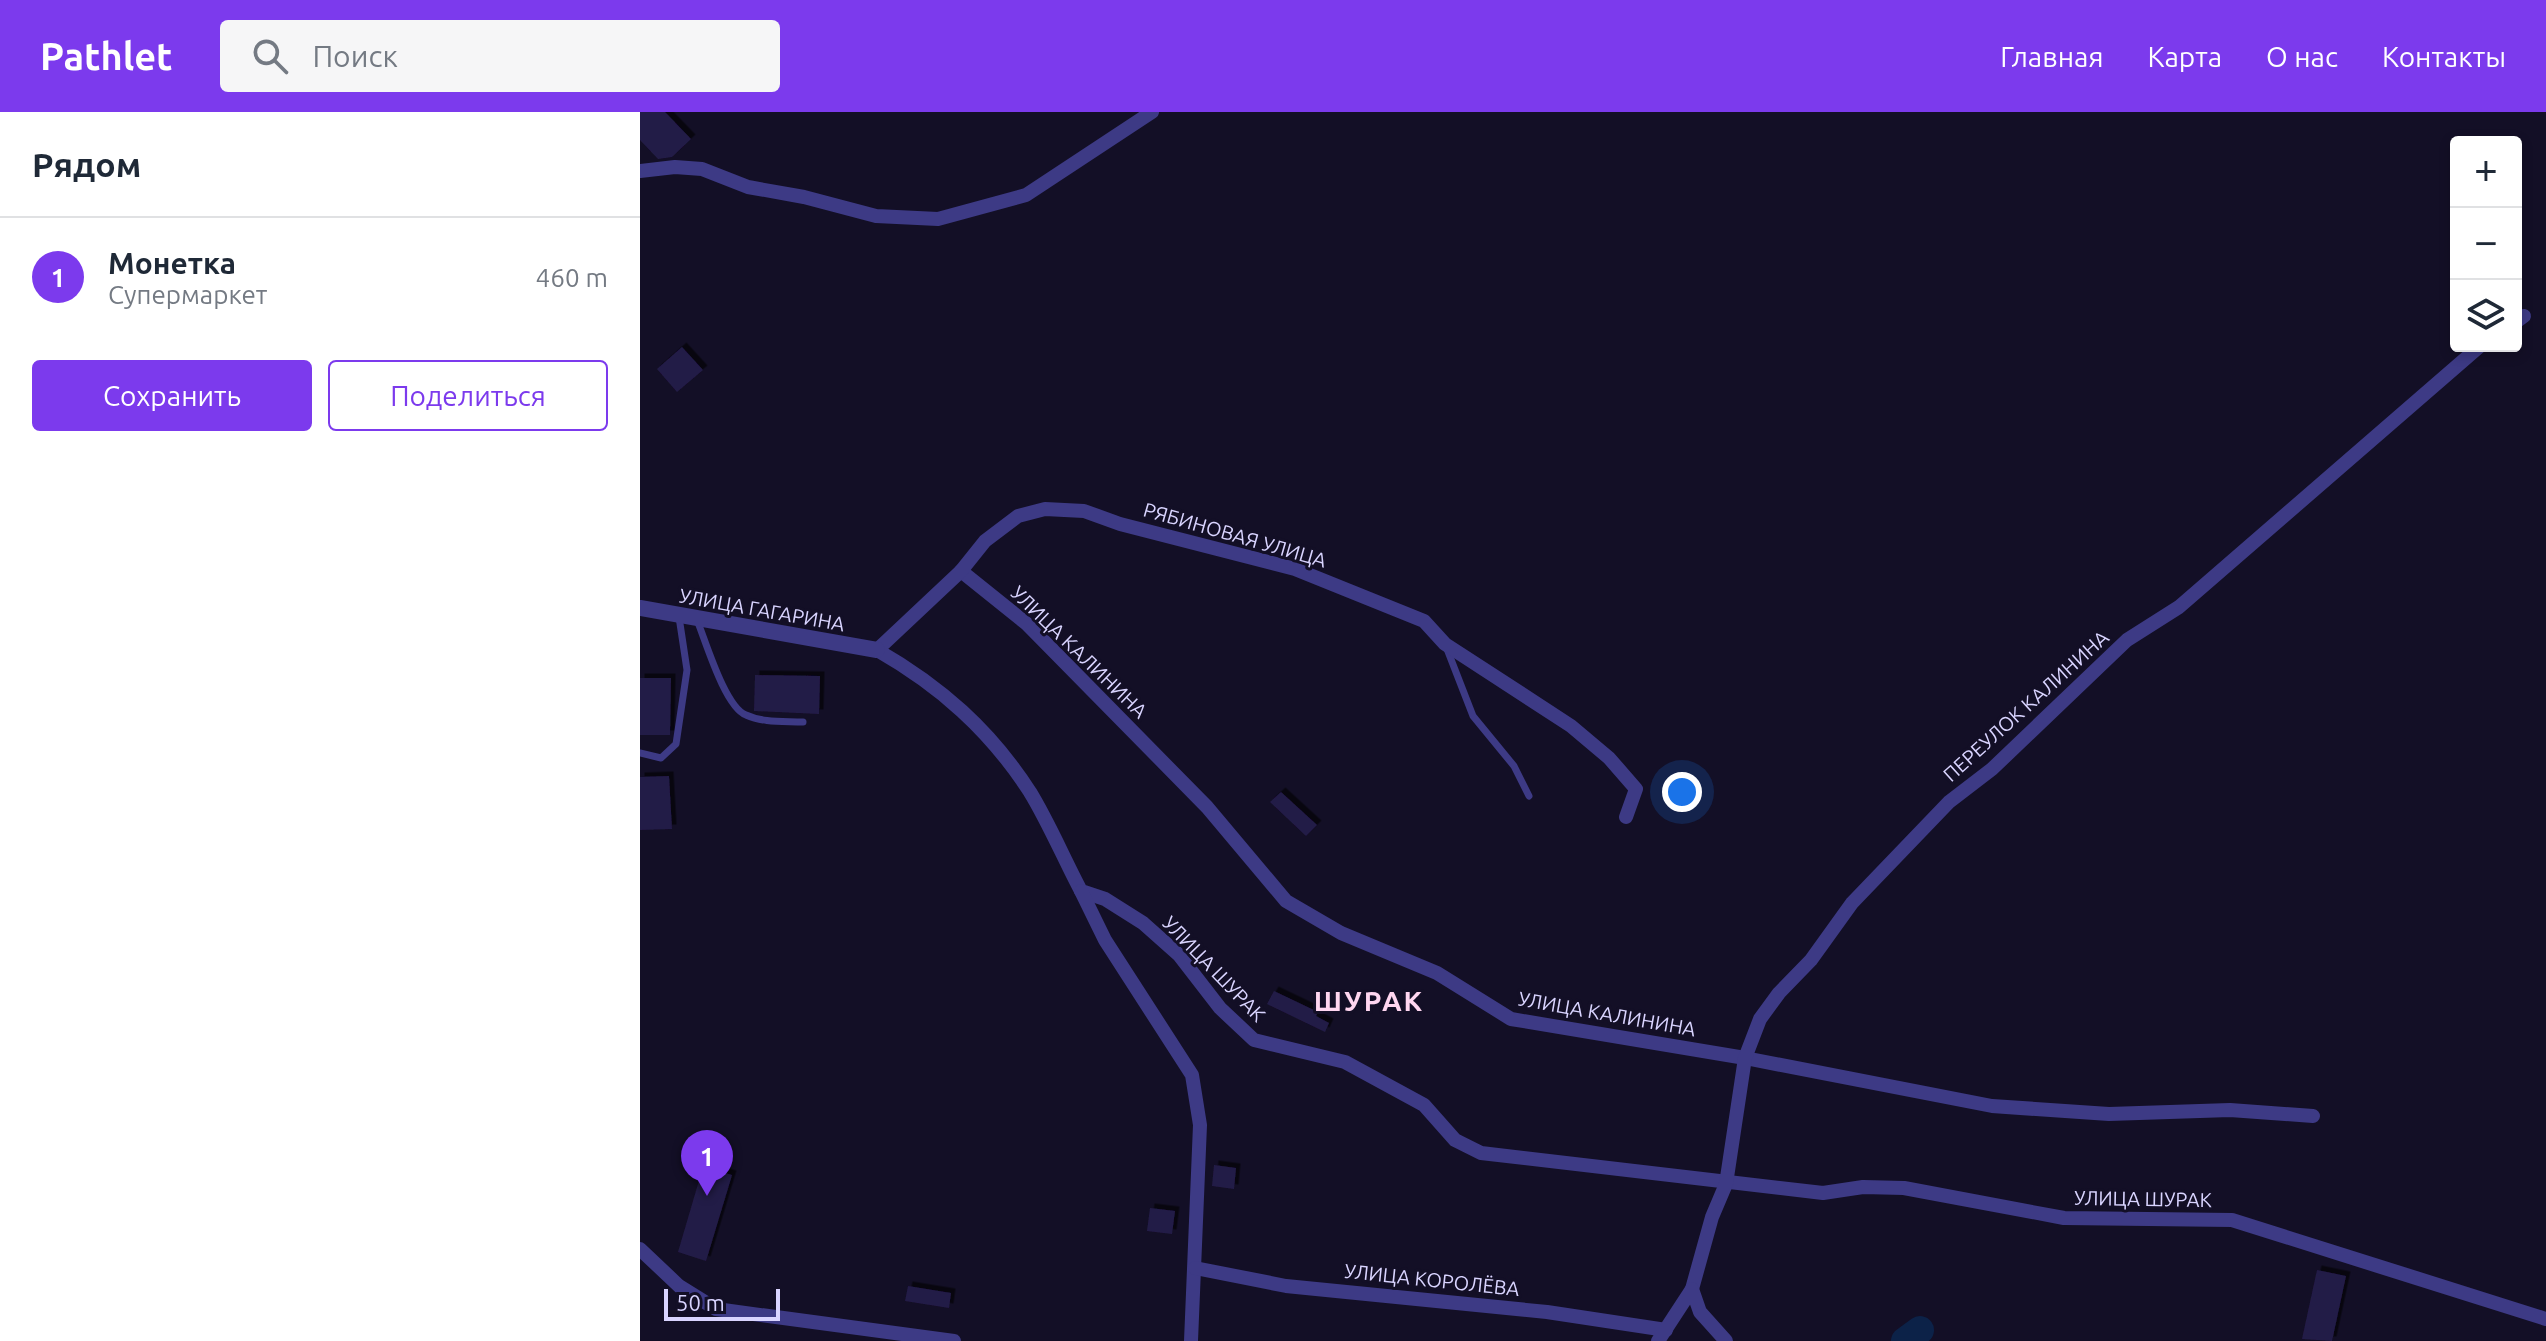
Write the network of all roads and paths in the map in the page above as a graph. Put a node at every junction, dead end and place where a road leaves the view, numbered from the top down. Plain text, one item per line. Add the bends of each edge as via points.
1 (1152, 112) edge
2 (640, 171) edge
3 (2473, 352) edge
4 (961, 571) junction
5 (640, 608) edge
6 (688, 617) junction
7 (1445, 644) junction
8 (877, 650) junction
9 (803, 722) dead end
10 (640, 753) edge
11 (1529, 796) dead end
12 (1626, 817) dead end
13 (1081, 891) junction
14 (1745, 1058) junction
15 (2313, 1116) dead end
16 (1726, 1184) junction
17 (640, 1249) edge
18 (1195, 1268) junction
19 (1692, 1289) junction
20 (2546, 1319) edge
21 (1662, 1335) edge
22 (954, 1341) edge
23 (1191, 1341) edge
24 (1726, 1341) edge

1 - 2 street via 1026,195 938,219 876,216 748,187 702,169
3 - 14 street, ПЕРЕУЛОК КАЛИНИНА via 2179,607 2127,640 1992,769 1938,813 1852,903 1811,960 1779,993 1760,1019
4 - 7 street, РЯБИНОВАЯ УЛИЦА via 985,541 1018,516 1045,509 1084,511 1295,569 1424,621
4 - 8 street
4 - 14 street, УЛИЦА КАЛИНИНА via 1027,624 1207,807 1286,901 1341,933 1437,973 1511,1019
5 - 6 street, УЛИЦА ГАГАРИНА
6 - 8 street, УЛИЦА ГАГАРИНА
6 - 9 lane via 742,714
6 - 10 lane via 676,744 661,758
7 - 11 lane via 1473,716 1514,766
7 - 12 street, РЯБИНОВАЯ УЛИЦА via 1571,726 1609,758 1636,789
8 - 13 street via 926,678 971,718 1030,792
13 - 16 street, УЛИЦА ШУРАК via 1143,923 1179,955 1220,1008 1254,1040 1345,1062 1424,1105 1455,1140 1481,1153 1603,1164
13 - 18 street via 1105,940 1192,1075 1200,1125
14 - 15 street, УЛИЦА КАЛИНИНА via 1992,1106 2109,1114 2230,1110
14 - 16 street, ПЕРЕУЛОК КАЛИНИНА
16 - 19 street
16 - 20 street, УЛИЦА ШУРАК via 1823,1193 1904,1188 2064,1218 2232,1220
17 - 22 street via 679,1286 716,1309
18 - 21 street, УЛИЦА КОРОЛЁВА via 1286,1286 1547,1312
18 - 23 street
19 - 21 street, УЛИЦА КОРОЛЁВА
19 - 24 street via 1700,1312

